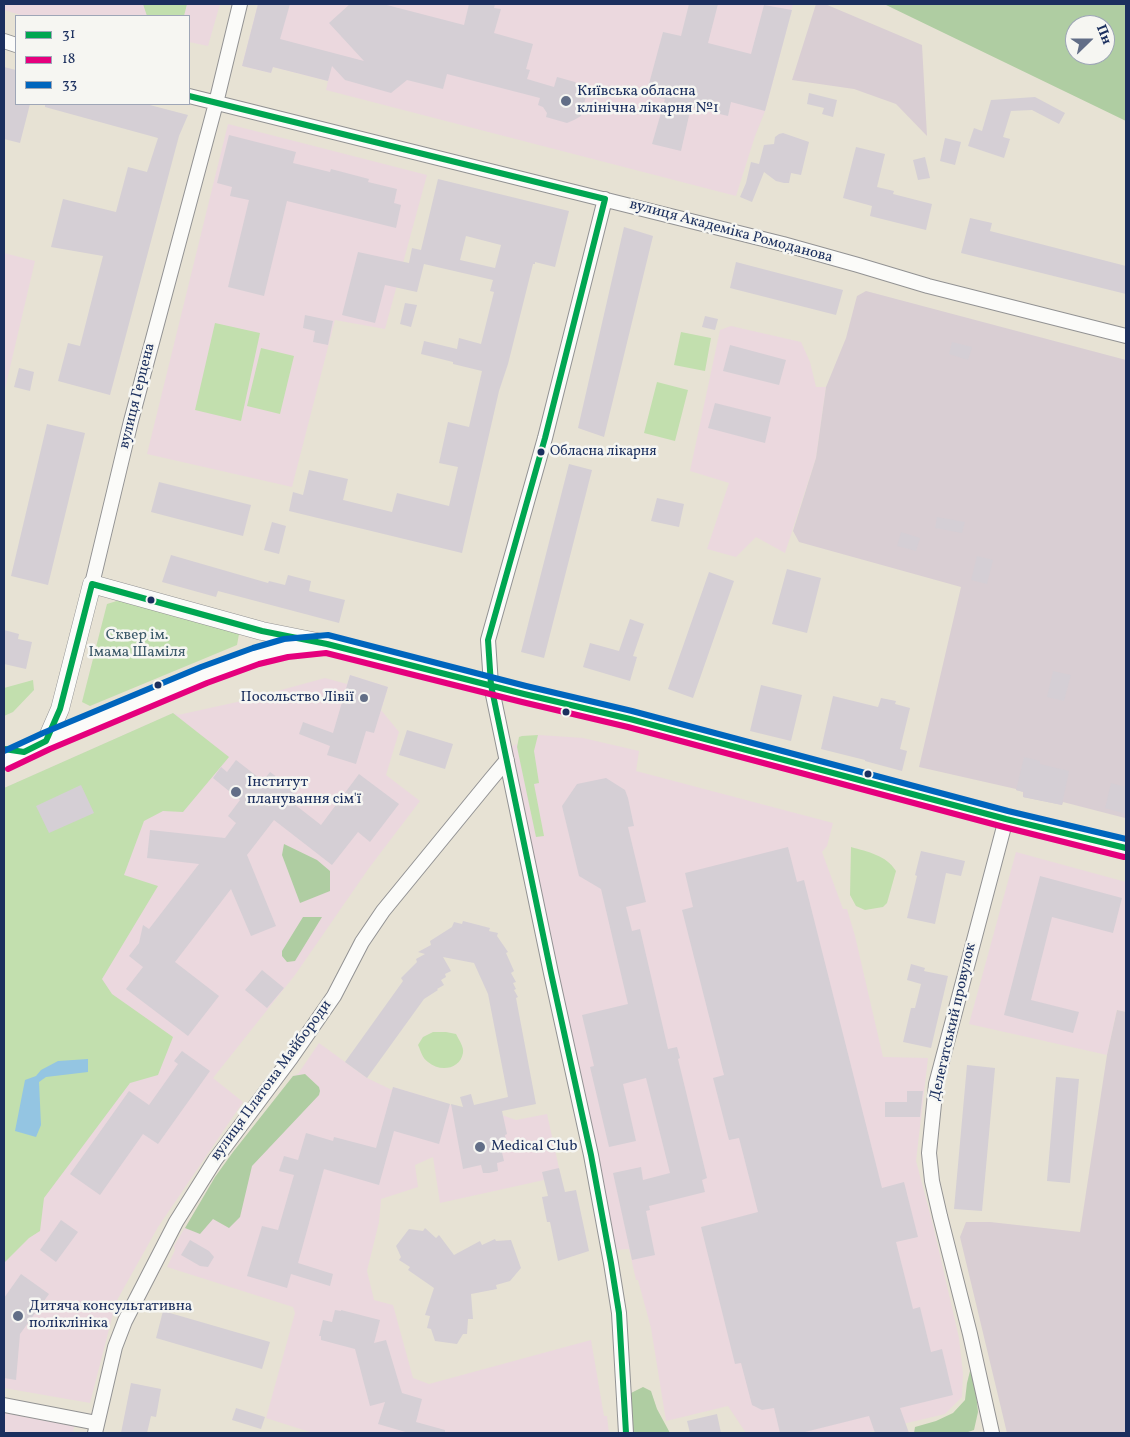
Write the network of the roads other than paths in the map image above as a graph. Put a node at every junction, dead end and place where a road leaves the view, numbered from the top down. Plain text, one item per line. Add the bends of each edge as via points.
1 (240, 4) edge
2 (190, 96) edge
3 (216, 103) junction
4 (605, 199) junction
5 (1126, 336) edge
6 (92, 584) junction
7 (328, 644) junction
8 (491, 685) junction
9 (46, 741) junction
10 (4, 749) edge
11 (24, 752) junction
12 (507, 760) junction
13 (4, 761) edge
14 (1006, 818) junction
15 (1126, 848) edge
16 (4, 1405) edge
17 (96, 1428) edge
18 (626, 1433) edge
19 (992, 1433) edge

1 - 3 street, вулиця Герцена
2 - 3 street, вулиця Академіка Ромоданова
3 - 4 street, вулиця Академіка Ромоданова
3 - 6 street, вулиця Герцена via 131,421
4 - 5 street, вулиця Академіка Ромоданова
4 - 8 street via 545,438 488,640
6 - 7 street via 262,631
6 - 9 street, вулиця Герцена via 60,709
7 - 8 street
7 - 9 street via 286,648 256,656
8 - 12 street
8 - 14 street
9 - 11 street
10 - 11 street
11 - 13 street
12 - 17 street, вулиця Платона Майбороди via 383,911 362,942 334,996 216,1160 176,1222 125,1321 115,1347
12 - 18 street via 611,1263 620,1328
14 - 15 street
14 - 19 street, Делегатський провулок via 936,1084 929,1153 932,1181
16 - 17 street

